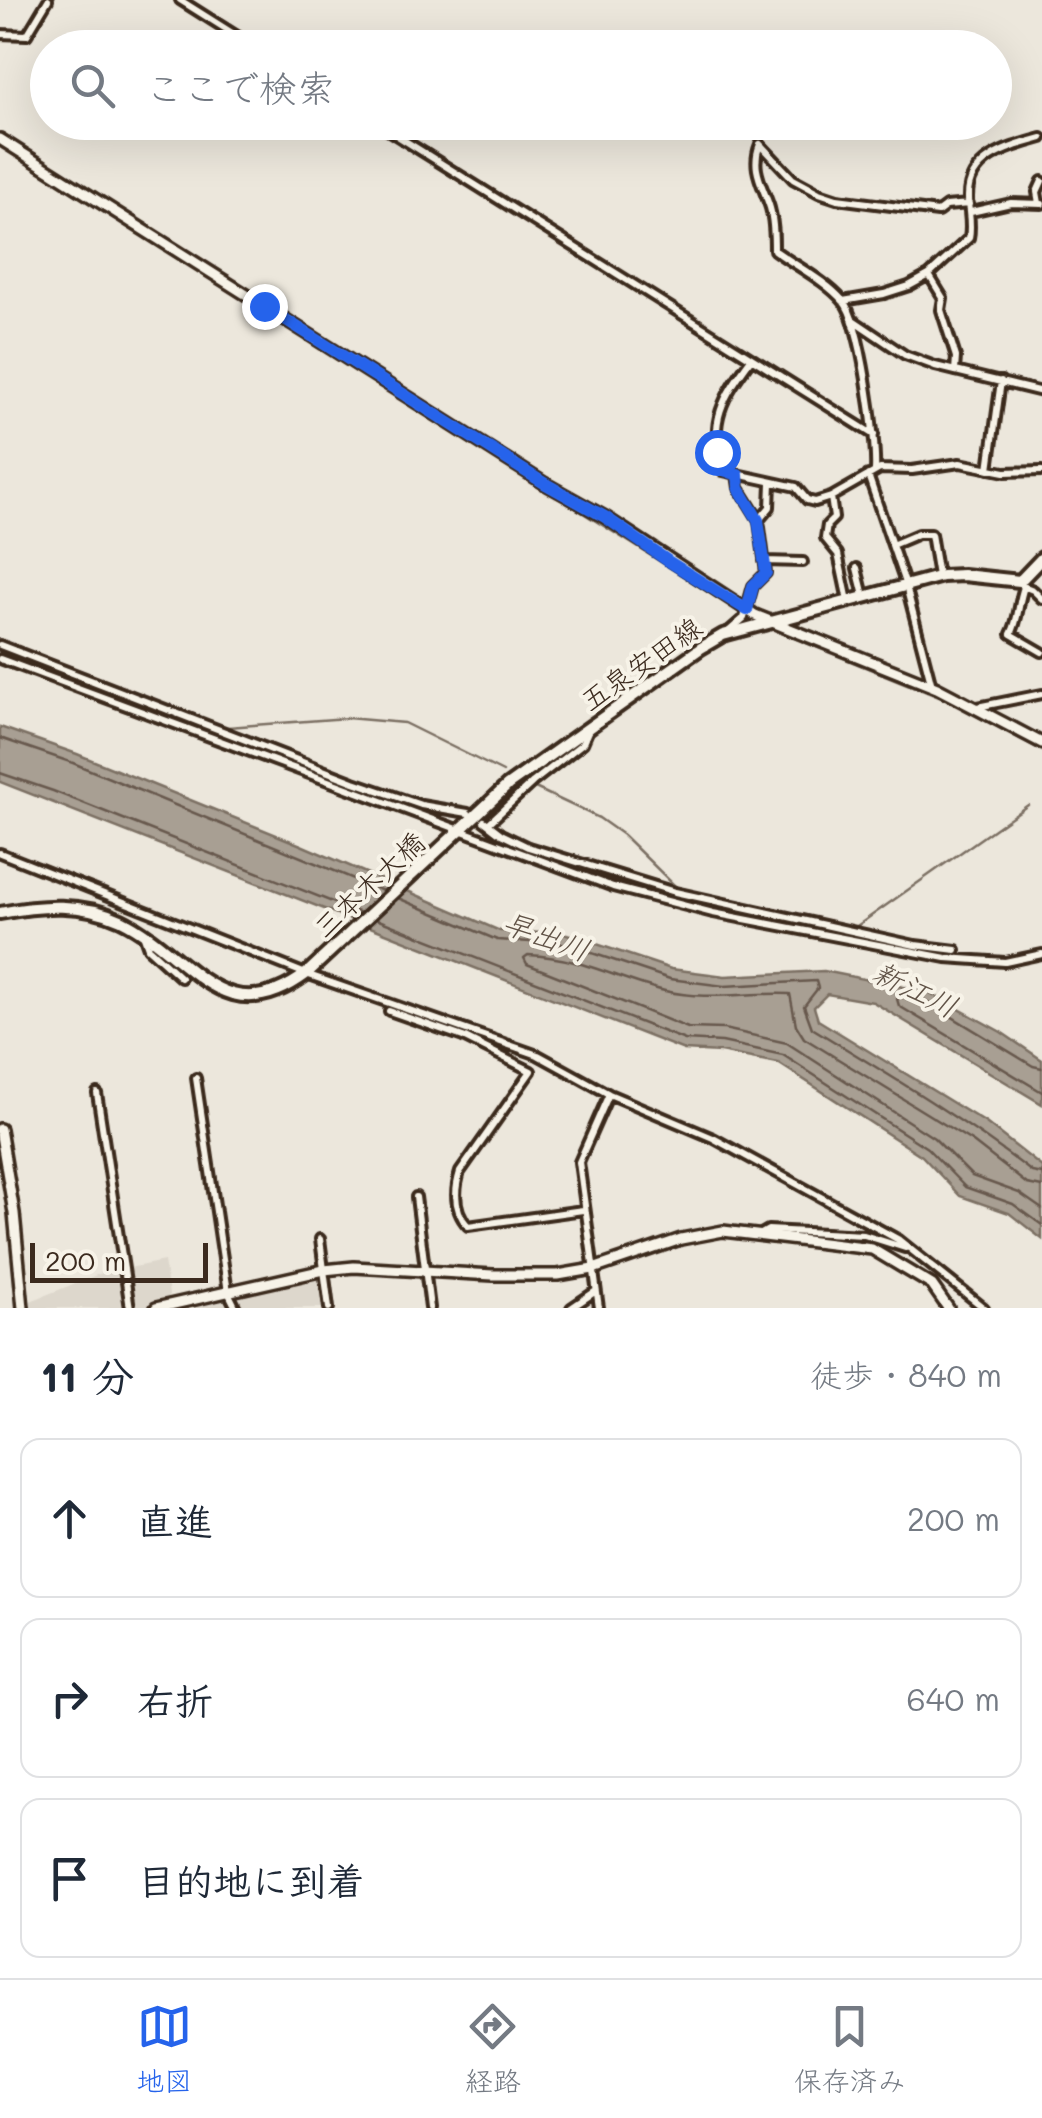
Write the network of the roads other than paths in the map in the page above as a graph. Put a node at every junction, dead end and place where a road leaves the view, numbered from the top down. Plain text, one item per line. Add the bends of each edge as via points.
1 (48, 0) edge
2 (180, 0) edge
3 (228, 30) edge
4 (0, 34) edge
5 (1042, 138) edge
6 (0, 139) edge
7 (405, 140) edge
8 (1042, 180) edge
9 (1040, 203) edge
10 (970, 208) junction
11 (929, 275) junction
12 (843, 300) junction
13 (852, 320) junction
14 (752, 359) junction
15 (956, 371) junction
16 (1001, 381) junction
17 (1042, 392) edge
18 (874, 436) junction
19 (988, 469) junction
20 (1042, 471) edge
21 (872, 473) junction
22 (738, 475) junction
23 (771, 483) junction
24 (831, 497) junction
25 (758, 520) junction
26 (892, 545) junction
27 (1042, 558) edge
28 (764, 561) junction
29 (803, 562) dead end
30 (857, 568) dead end
31 (938, 577) junction
32 (1022, 584) junction
33 (906, 586) junction
34 (865, 597) junction
35 (1042, 600) edge
36 (848, 602) junction
37 (747, 610) junction
38 (769, 622) junction
39 (726, 634) junction
40 (0, 645) edge
41 (1042, 652) edge
42 (0, 659) edge
43 (932, 686) junction
44 (1042, 694) edge
45 (977, 707) junction
46 (590, 727) junction
47 (1042, 744) edge
48 (468, 812) dead end
49 (462, 830) junction
50 (0, 854) edge
51 (0, 913) edge
52 (142, 932) junction
53 (956, 950) dead end
54 (1042, 954) edge
55 (308, 973) junction
56 (181, 978) dead end
57 (389, 1011) dead end
58 (196, 1078) dead end
59 (97, 1093) dead end
60 (609, 1094) junction
61 (0, 1129) edge
62 (416, 1198) dead end
63 (583, 1210) junction
64 (760, 1234) junction
65 (320, 1238) dead end
66 (920, 1254) junction
67 (593, 1269) junction
68 (324, 1270) junction
69 (426, 1270) junction
70 (596, 1291) junction
71 (228, 1292) junction
72 (24, 1308) edge
73 (130, 1308) edge
74 (156, 1308) edge
75 (236, 1308) edge
76 (329, 1308) edge
77 (430, 1308) edge
78 (572, 1308) edge
79 (599, 1308) edge
80 (948, 1308) edge
81 (984, 1308) edge

1 - 4 street via 27,35
2 - 3 street
5 - 10 street via 978,165
6 - 37 street
7 - 14 street
8 - 9 street
9 - 10 street
10 - 11 street via 969,238
10 - 12 street via 938,212 837,199 793,179 760,144 758,181 770,206 774,250
11 - 12 street via 884,294
11 - 15 street via 942,298
12 - 13 street
13 - 15 street via 906,356
13 - 18 street
14 - 18 street
14 - 22 street via 726,392 716,430 724,470
15 - 16 street
16 - 17 street
16 - 19 street
18 - 21 street
19 - 20 street
19 - 21 street via 960,463
21 - 24 street
21 - 26 street
22 - 23 street
22 - 25 street
23 - 24 street via 796,488 815,502
23 - 25 street via 770,507
24 - 36 street via 834,518 825,538 838,554
25 - 28 street
26 - 31 street via 931,534
26 - 33 street
27 - 32 main road
28 - 29 street
28 - 37 street via 766,573 753,586
30 - 34 street
31 - 32 main road, 五泉安田線
31 - 33 main road, 五泉安田線
32 - 35 street
32 - 41 street via 1011,634
33 - 34 main road, 五泉安田線
33 - 43 street
34 - 36 main road, 五泉安田線
36 - 38 main road, 五泉安田線
37 - 38 street
37 - 39 street
38 - 39 main road, 五泉安田線
38 - 43 street
39 - 46 main road, 五泉安田線
40 - 48 street via 405,801
42 - 49 street
43 - 45 street
44 - 45 street
45 - 47 street
46 - 49 main road, 五泉安田線 via 508,785
46 - 53 street via 583,743 486,822 528,847 675,892
49 - 54 street via 613,887 746,920 946,958 1005,962
49 - 55 main road, 三本木大橋
50 - 55 street
51 - 52 main road via 75,907
52 - 55 main road via 219,991 244,998 270,994
52 - 56 street via 148,948
55 - 60 street via 538,1055
57 - 63 street via 530,1071 460,1172 459,1217 468,1226
58 - 71 street
59 - 73 street
60 - 63 street via 579,1162
60 - 66 street via 713,1138
61 - 72 street
62 - 69 street
63 - 67 street
64 - 66 street via 864,1234
64 - 67 street via 723,1230
64 - 80 street via 872,1249 932,1285
65 - 68 street
66 - 81 street
67 - 69 street via 558,1275
67 - 70 street
68 - 69 street
68 - 71 street
68 - 76 street
69 - 77 street
70 - 78 street
70 - 79 street
71 - 74 street
71 - 75 street

